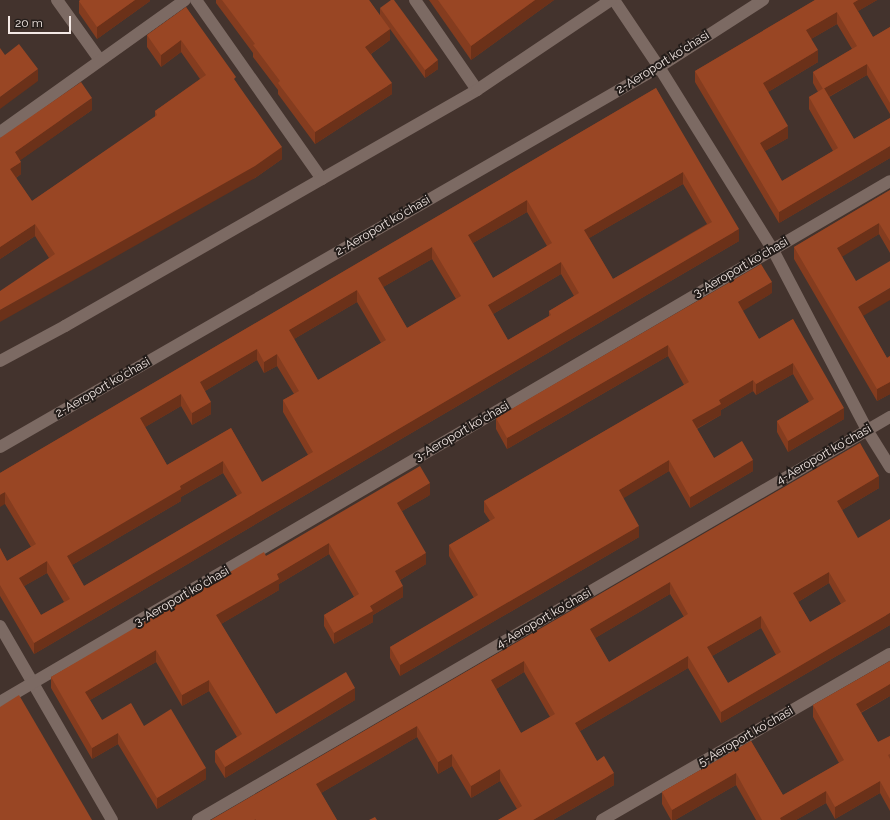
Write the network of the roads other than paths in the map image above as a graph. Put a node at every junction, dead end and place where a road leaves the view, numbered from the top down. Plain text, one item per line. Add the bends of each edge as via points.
1 (57, 0) edge
2 (185, 0) edge
3 (196, 0) edge
4 (415, 0) edge
5 (612, 0) edge
6 (763, 0) edge
7 (100, 60) junction
8 (659, 67) junction
9 (477, 90) junction
10 (0, 132) edge
11 (322, 179) junction
12 (890, 181) edge
13 (772, 250) junction
14 (0, 361) edge
15 (890, 417) edge
16 (867, 430) junction
17 (0, 447) edge
18 (890, 467) edge
19 (0, 626) edge
20 (890, 654) edge
21 (34, 684) junction
22 (0, 702) edge
23 (112, 820) edge
24 (198, 820) edge
25 (602, 820) edge

1 - 7 street
2 - 7 street
3 - 11 street
4 - 9 street
5 - 8 street
5 - 9 street
6 - 8 street, 2-Aeroport koʻchasi
7 - 10 street
8 - 13 street
8 - 17 street, 2-Aeroport koʻchasi
9 - 11 street
11 - 14 street
12 - 13 street, 3-Aeroport koʻchasi
13 - 16 street
13 - 21 street, 3-Aeroport koʻchasi
15 - 16 street, 4-Aeroport koʻchasi
16 - 18 street
16 - 24 street, 4-Aeroport koʻchasi
19 - 21 street
20 - 25 street, 5-Aeroport koʻchasi
21 - 22 street, 3-Aeroport koʻchasi
21 - 23 street

